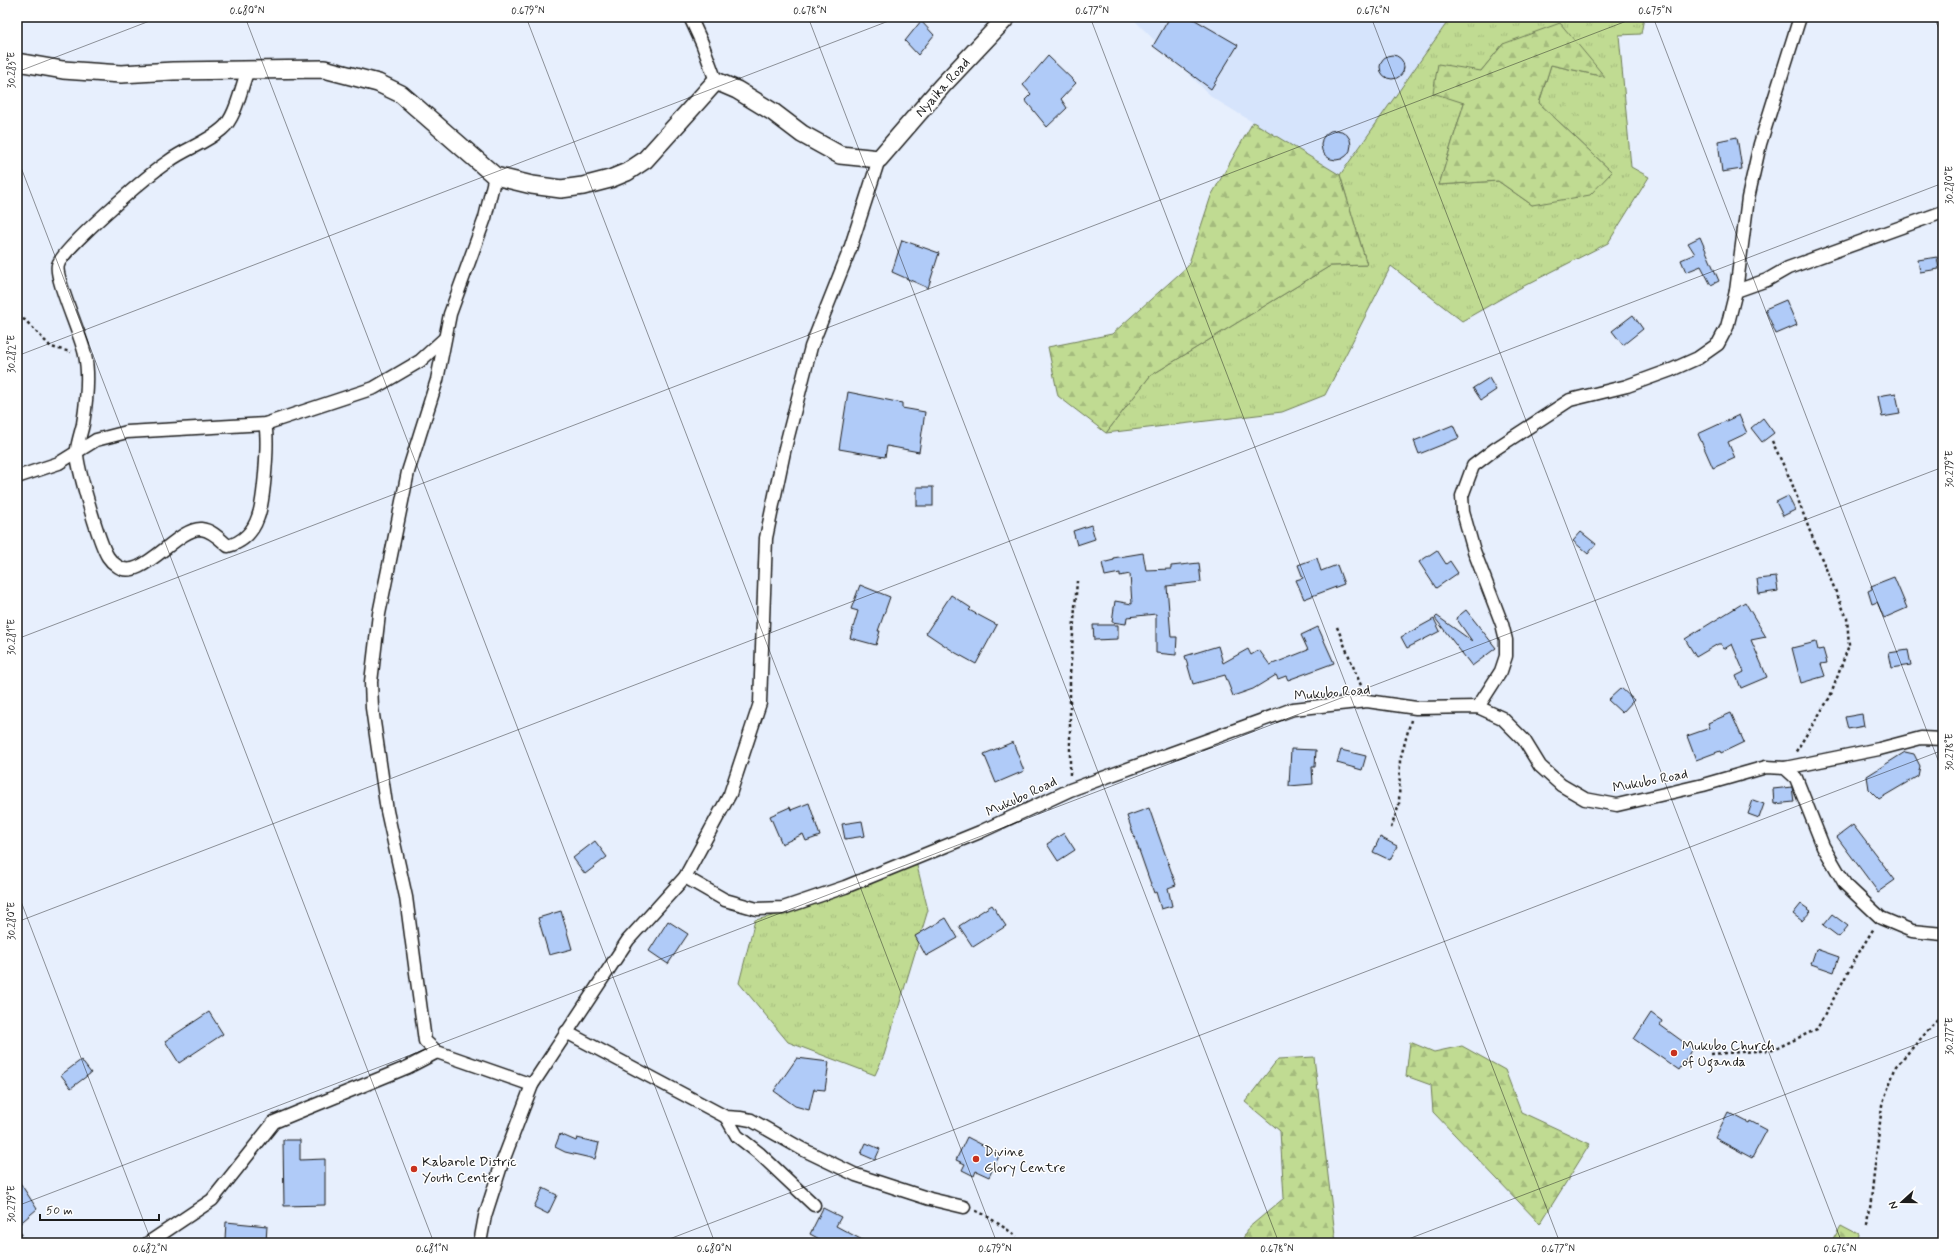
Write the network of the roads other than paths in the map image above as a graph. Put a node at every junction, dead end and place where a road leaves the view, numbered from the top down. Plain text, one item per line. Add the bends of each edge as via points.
1 (690, 17) edge
2 (1007, 17) edge
3 (1800, 17) edge
4 (17, 62) edge
5 (248, 70) junction
6 (716, 80) junction
7 (879, 158) junction
8 (495, 176) junction
9 (1943, 212) edge
10 (1736, 291) junction
11 (444, 339) junction
12 (265, 424) junction
13 (77, 451) junction
14 (17, 477) edge
15 (1478, 707) junction
16 (1943, 739) edge
17 (1785, 768) junction
18 (685, 877) junction
19 (1943, 934) edge
20 (566, 1032) junction
21 (437, 1052) junction
22 (532, 1085) junction
23 (726, 1118) junction
24 (814, 1205) dead end
25 (964, 1207) road end
26 (148, 1243) edge
27 (480, 1243) edge

1 - 6 street
2 - 7 street, Nyaika Road
3 - 10 street via 1760,144 1748,198
4 - 5 street via 63,70 121,74
5 - 8 street via 324,68 378,83 401,94
5 - 13 street via 232,117 223,129 169,160 150,175 68,249 57,265 58,278 74,318 87,371 83,423
6 - 7 street via 773,112 802,134 840,154
6 - 8 street via 645,160 610,180 561,189 532,186
7 - 18 street via 850,249 811,347 784,452 766,538 760,703 730,794
8 - 11 street via 485,218 465,270
9 - 10 street via 1788,268 1767,280
10 - 15 street via 1727,327 1718,344 1698,358 1627,386 1570,400 1473,466 1462,496 1462,512 1506,640 1506,656 1501,671
11 - 12 street via 420,361 374,388
11 - 21 street via 437,380 408,472 379,614 371,682 372,708 387,811 406,897 425,1041
12 - 13 street via 128,432 96,440
12 - 13 street via 266,455 259,516 244,539 238,544 228,546 212,532 201,529 188,533 141,566 128,570 117,567 108,557 86,494
13 - 14 street via 59,462
15 - 17 street, Mukubo Road via 1502,718 1524,740 1540,766 1561,785 1585,799 1617,805 1766,768
15 - 18 street, Mukubo Road via 1416,708 1367,701 1293,709 1070,790 980,832 783,908 757,910 725,900
16 - 17 street, Mukubo Road via 1921,738
17 - 19 street via 1796,778 1824,846 1845,884 1881,918 1912,931
18 - 20 street via 628,940
20 - 22 street
20 - 23 street
21 - 22 street
21 - 26 street via 408,1067 274,1122 212,1200
22 - 27 street via 501,1166 485,1216
23 - 24 street via 738,1136
23 - 25 street via 752,1120 802,1149 856,1175 930,1200

